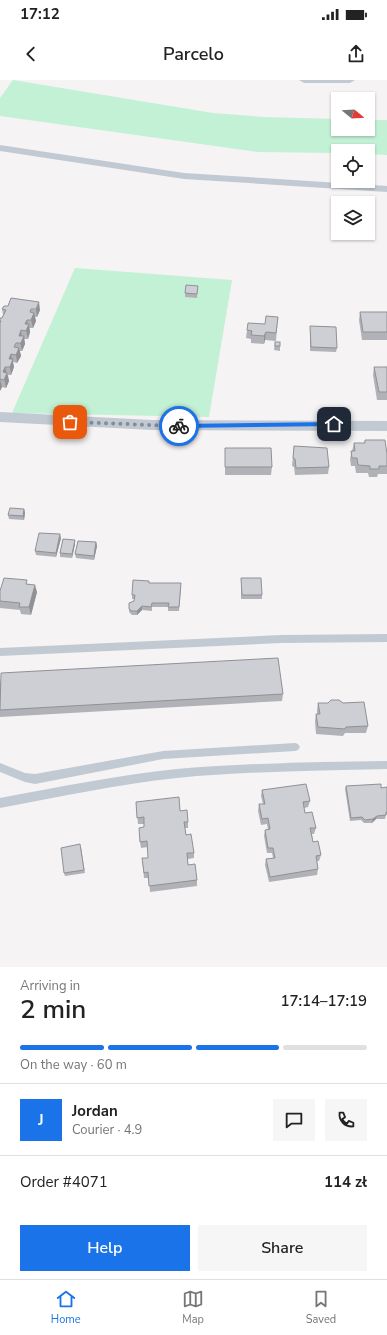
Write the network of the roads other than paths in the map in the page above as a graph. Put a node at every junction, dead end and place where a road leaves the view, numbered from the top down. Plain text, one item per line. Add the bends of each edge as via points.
1 (304, 80) edge
2 (350, 80) edge
3 (0, 148) edge
4 (387, 189) edge
5 (0, 417) edge
6 (387, 426) edge
7 (387, 638) edge
8 (0, 652) edge
9 (295, 747) dead end
10 (387, 765) edge
11 (0, 767) edge
12 (0, 803) edge

1 - 2 street
3 - 4 street via 184,176
5 - 6 street via 149,425
7 - 8 lane via 281,639
9 - 11 lane via 163,755 35,779
10 - 12 lane via 177,774

